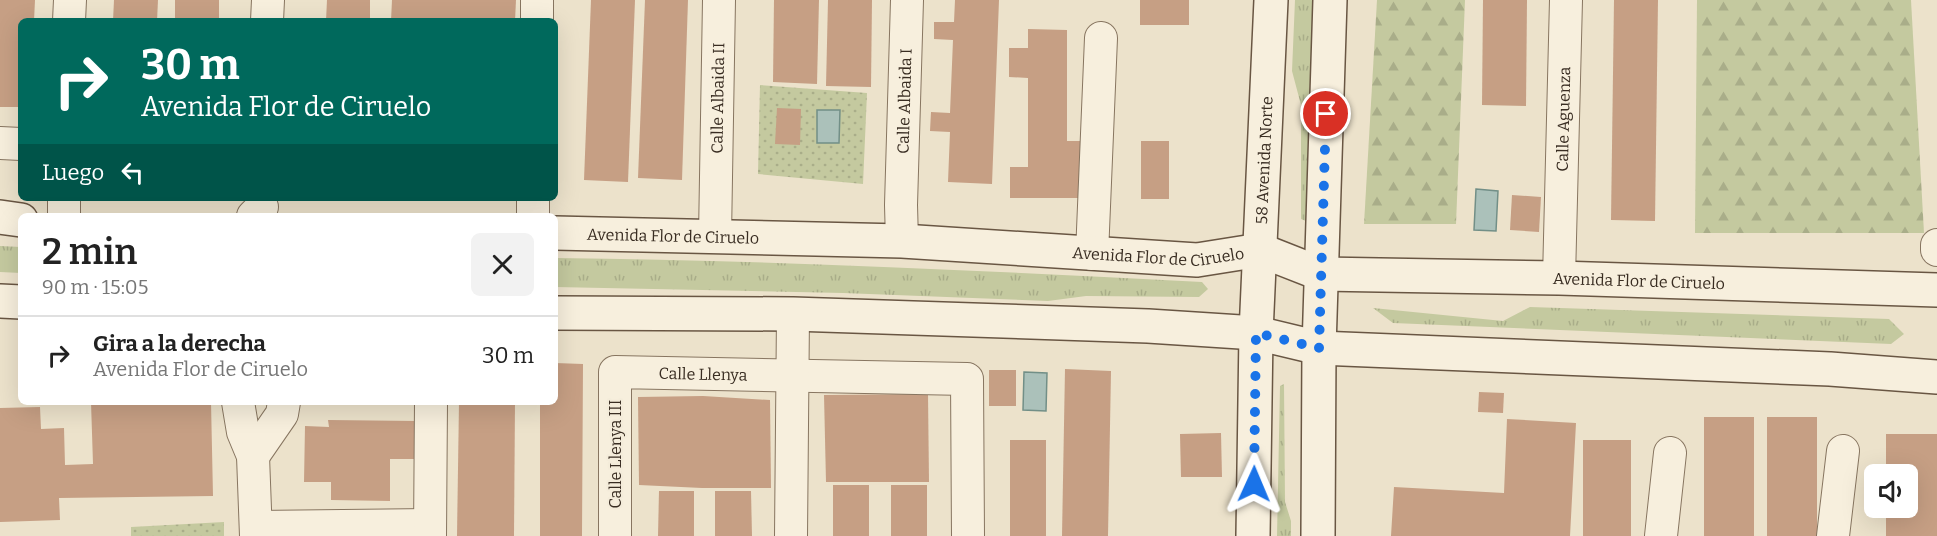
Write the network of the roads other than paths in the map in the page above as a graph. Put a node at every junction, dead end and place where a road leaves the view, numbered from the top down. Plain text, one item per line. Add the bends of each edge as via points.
1 (70, 0) edge
2 (268, 0) edge
3 (537, 0) edge
4 (719, 0) edge
5 (907, 0) edge
6 (1271, 0) edge
7 (1330, 0) edge
8 (1566, 0) edge
9 (69, 18) edge
10 (267, 18) edge
11 (537, 18) edge
12 (1101, 38) dead end
13 (0, 143) edge
14 (18, 144) edge
15 (0, 217) edge
16 (18, 220) edge
17 (558, 233) edge
18 (715, 236) junction
19 (902, 241) junction
20 (1937, 245) edge
21 (1260, 250) junction
22 (1937, 250) edge
23 (1092, 254) junction
24 (1321, 274) junction
25 (1559, 278) junction
26 (1937, 290) edge
27 (0, 301) edge
28 (18, 302) edge
29 (558, 313) edge
30 (793, 314) junction
31 (1256, 333) junction
32 (1319, 348) junction
33 (792, 364) junction
34 (1937, 370) edge
35 (615, 372) joint
36 (1937, 377) edge
37 (238, 405) edge
38 (284, 405) edge
39 (431, 405) edge
40 (1843, 450) dead end
41 (1670, 453) dead end
42 (253, 456) junction
43 (430, 530) edge
44 (256, 532) edge
45 (615, 536) edge
46 (791, 536) edge
47 (968, 536) edge
48 (1253, 536) edge
49 (1318, 536) edge
50 (1661, 536) edge
51 (1833, 536) edge

1 - 9 street
2 - 10 street
3 - 11 street
4 - 18 street, Calle Albaida II
5 - 19 street, Calle Albaida I
6 - 21 main road, 58 Avenida Norte
7 - 24 main road
8 - 25 street, Calle Aguenza
12 - 23 street
13 - 14 street
15 - 16 main road
17 - 18 main road, Avenida Flor de Ciruelo
18 - 19 main road, Avenida Flor de Ciruelo
19 - 23 main road, Avenida Flor de Ciruelo
20 - 22 street
21 - 23 main road, Avenida Flor de Ciruelo via 1197,260
21 - 24 main road, Avenida Flor de Ciruelo
21 - 31 main road, 58 Avenida Norte
24 - 25 main road, Avenida Flor de Ciruelo
24 - 32 main road
25 - 26 main road, Avenida Flor de Ciruelo
27 - 28 main road
29 - 30 main road
30 - 31 main road
30 - 33 street
31 - 32 main road
31 - 48 main road, 58 Avenida Norte
32 - 36 main road
32 - 49 main road
33 - 35 street, Calle Llenya
33 - 46 street
33 - 47 street, Calle Llenya via 967,379
34 - 36 street
35 - 45 street, Calle Llenya III
37 - 42 street via 243,432
38 - 42 street via 282,414
39 - 43 street
40 - 51 street
41 - 50 street
42 - 44 street
43 - 44 street via 291,527

